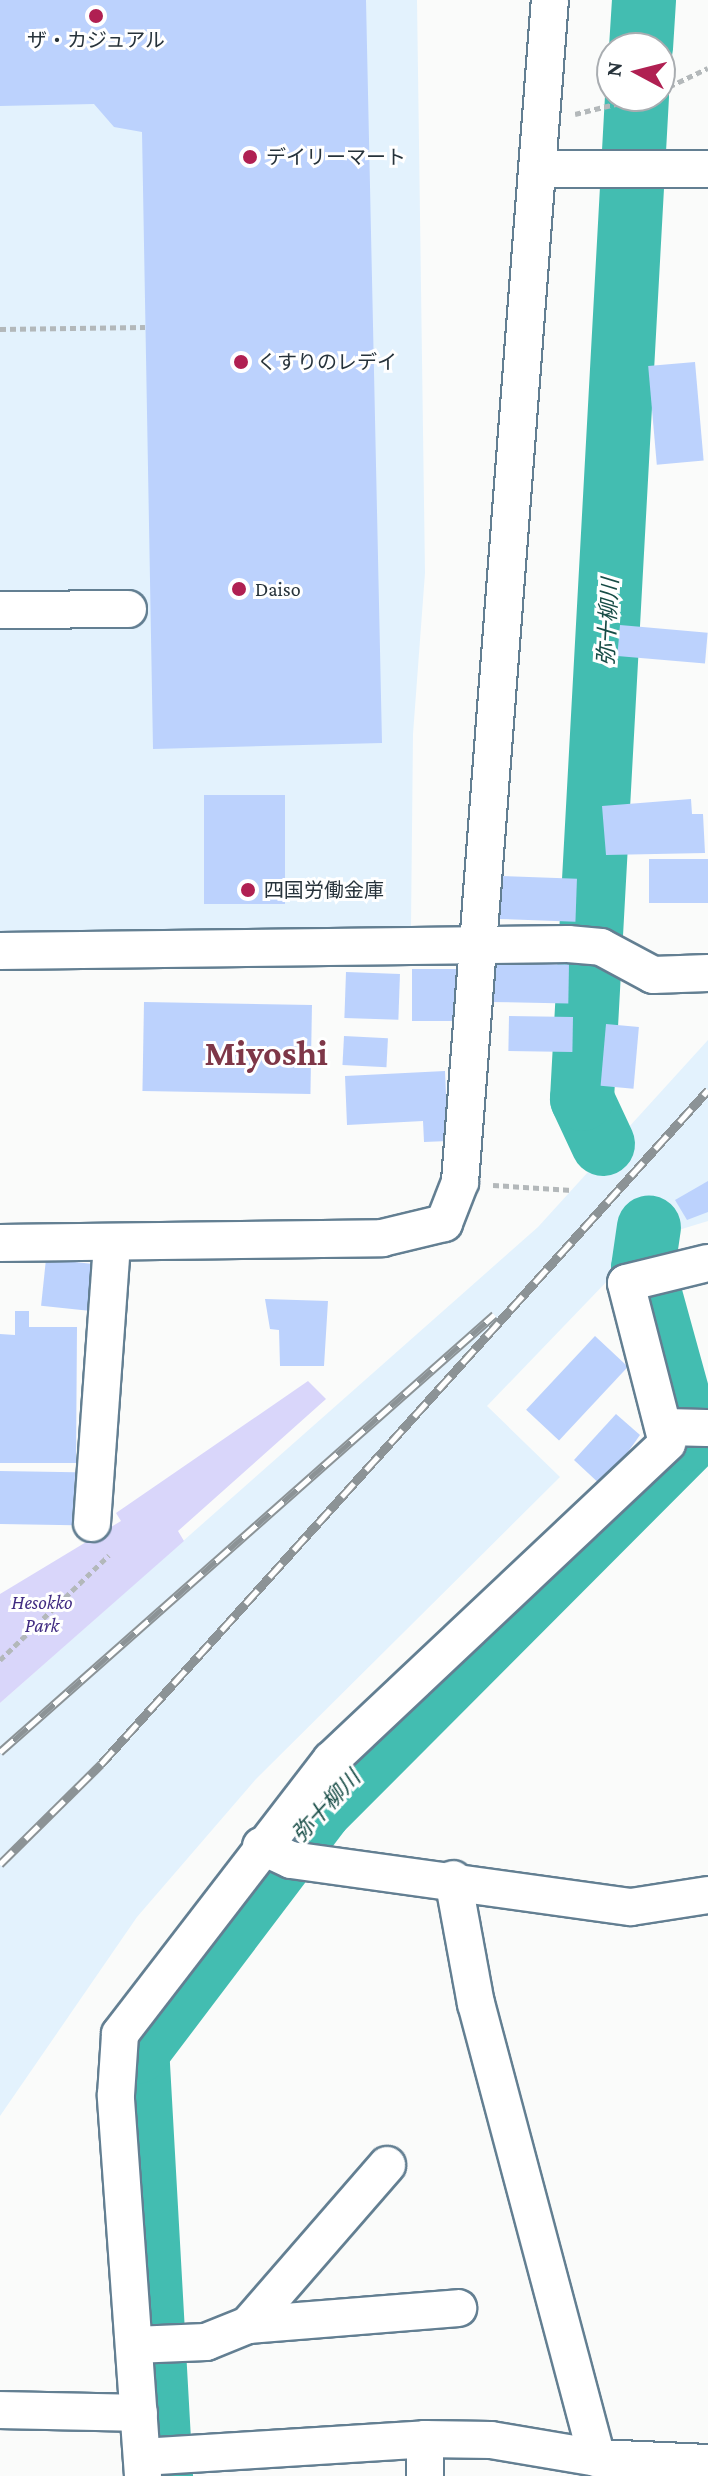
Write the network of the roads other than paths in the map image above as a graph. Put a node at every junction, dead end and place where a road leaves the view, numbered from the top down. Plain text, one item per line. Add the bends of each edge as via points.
1 (550, 0) edge
2 (538, 169) junction
3 (708, 169) edge
4 (128, 609) dead end
5 (0, 610) edge
6 (474, 944) junction
7 (0, 951) edge
8 (708, 973) edge
9 (0, 1243) edge
10 (112, 1243) junction
11 (708, 1263) edge
12 (687, 1426) edge
13 (92, 1523) road end
14 (274, 1853) junction
15 (453, 1879) junction
16 (708, 1895) edge
17 (387, 2165) dead end
18 (458, 2308) dead end
19 (248, 2325) junction
20 (147, 2344) junction
21 (0, 2410) edge
22 (139, 2413) junction
23 (425, 2439) junction
24 (597, 2458) junction
25 (152, 2461) edge
26 (708, 2463) edge
27 (425, 2476) edge

1 - 2 street
2 - 3 street
2 - 6 street
4 - 5 street
6 - 7 street
6 - 8 street via 584,946 653,975
6 - 10 street via 460,1182 444,1223 382,1238
9 - 10 street
10 - 13 street
11 - 12 street via 626,1283
12 - 14 street via 331,1760
14 - 15 street
14 - 20 street via 120,2034 116,2095
15 - 16 street via 631,1907
15 - 24 street via 476,2004
17 - 19 street
18 - 19 street
19 - 20 street via 206,2342
20 - 22 street
21 - 22 street
22 - 25 street
23 - 24 street via 491,2440
23 - 25 street
23 - 27 street
24 - 26 street

